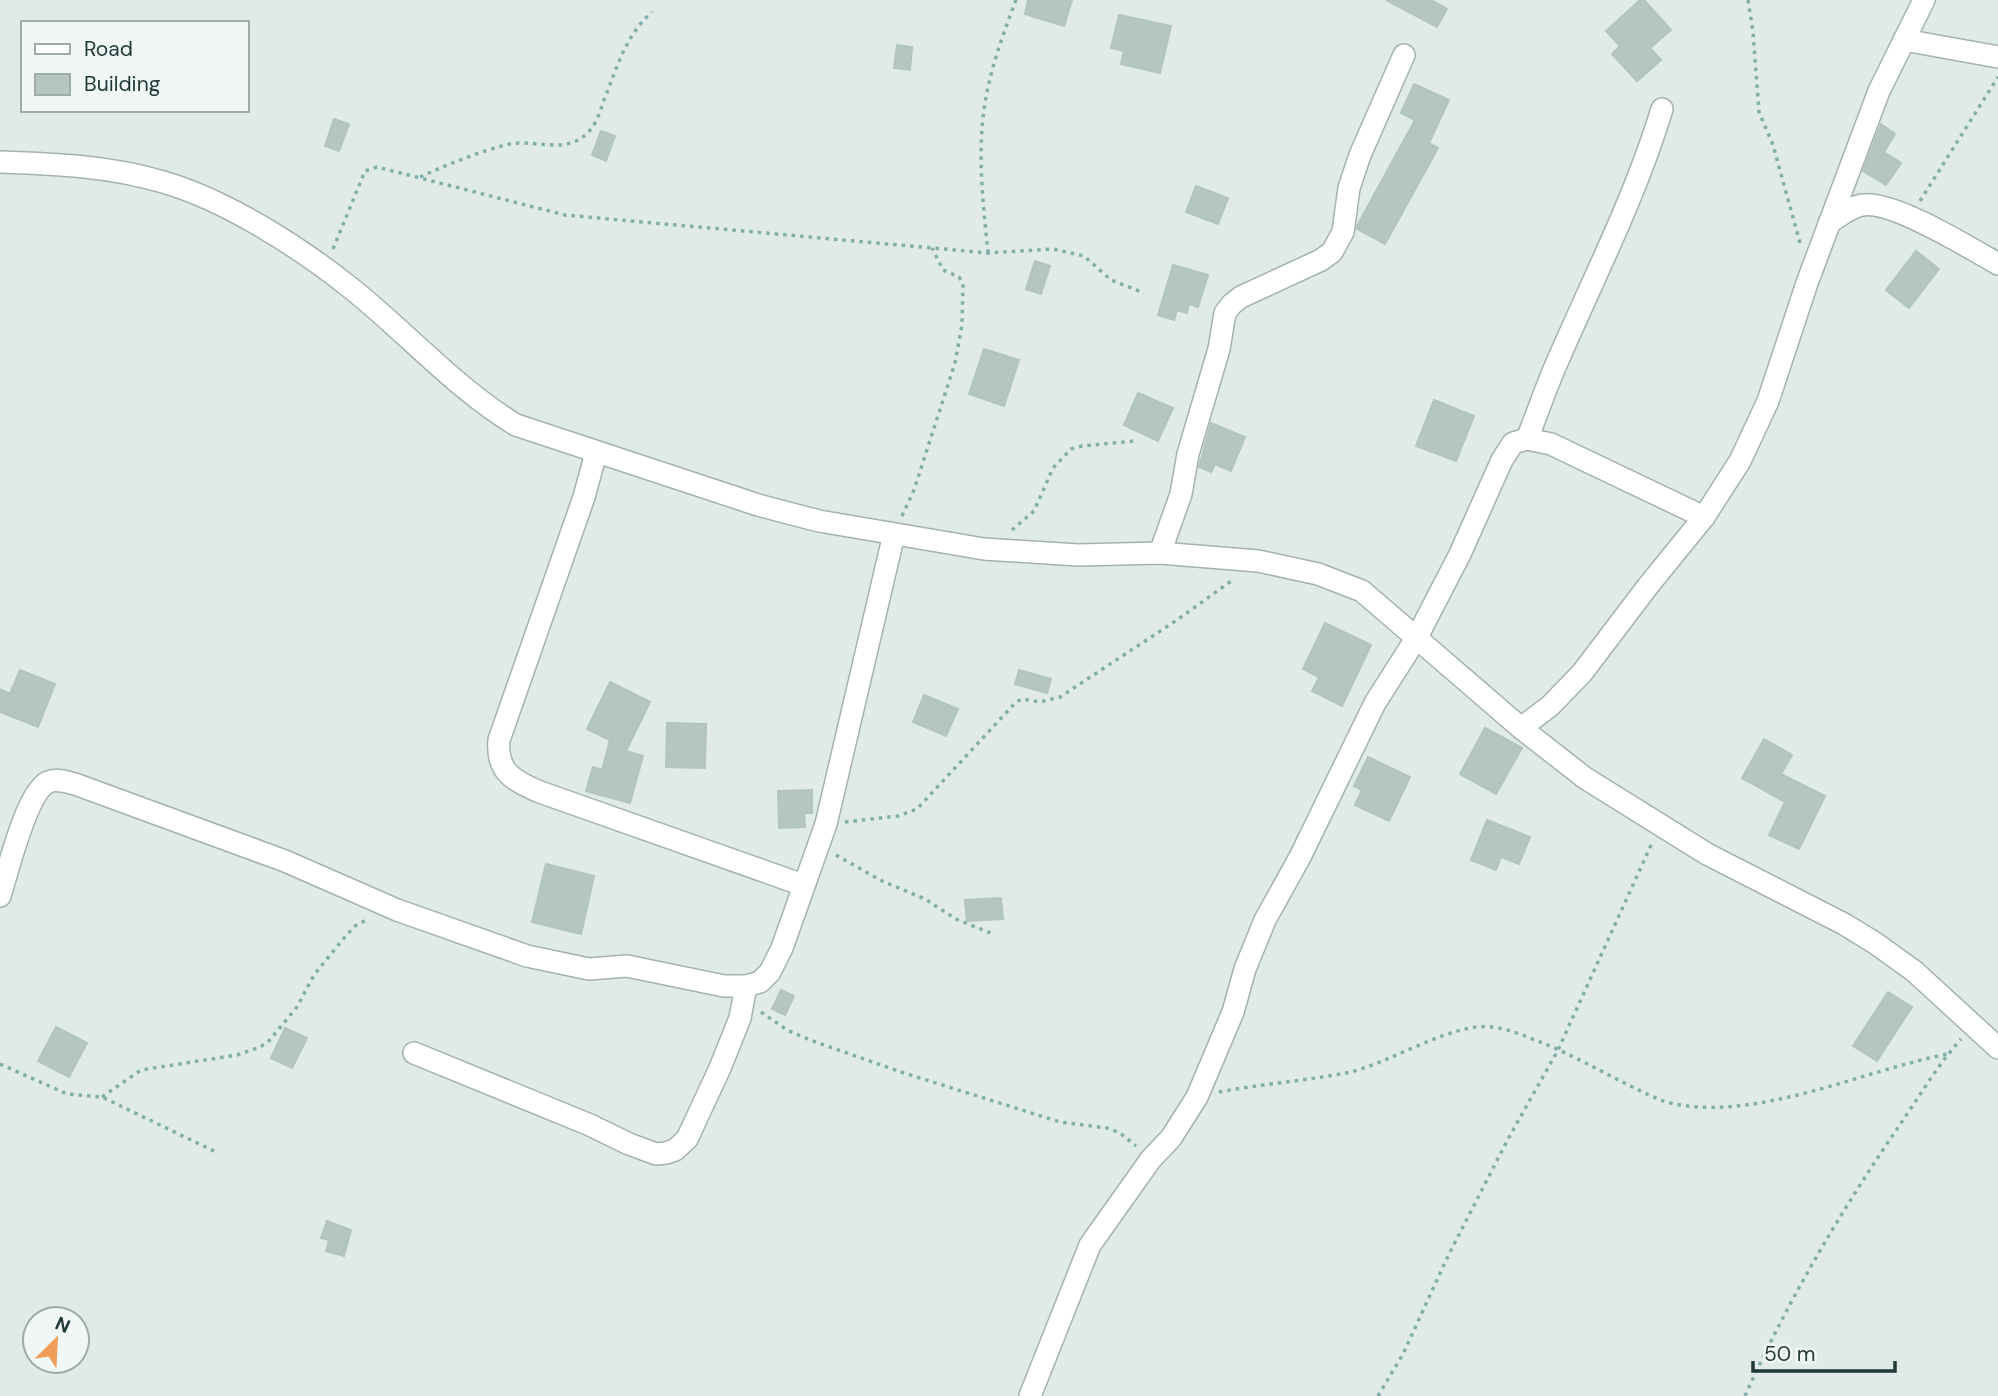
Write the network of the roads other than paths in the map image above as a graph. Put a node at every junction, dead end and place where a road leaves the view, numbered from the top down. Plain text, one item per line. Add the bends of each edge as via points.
1 (1924, 0) edge
2 (1904, 40) junction
3 (1404, 55) dead end
4 (1998, 57) edge
5 (1662, 108) dead end
6 (0, 162) edge
7 (1829, 223) junction
8 (1998, 264) edge
9 (1527, 439) junction
10 (596, 453) junction
11 (1704, 517) junction
12 (894, 534) junction
13 (1160, 553) junction
14 (1417, 637) junction
15 (1521, 728) junction
16 (803, 885) junction
17 (0, 896) edge
18 (745, 994) junction
19 (1998, 1048) edge
20 (414, 1053) dead end
21 (1030, 1396) edge

1 - 2 street
2 - 4 street
2 - 7 street via 1879,91
3 - 13 street via 1360,155 1349,188 1343,232 1332,252 1241,298 1225,313 1181,494
5 - 9 street via 1647,160
6 - 10 street via 71,164 163,182 212,200 310,258 352,289 501,416
7 - 8 street via 1861,205 1879,205
7 - 11 street via 1769,401 1740,461
9 - 11 street via 1551,444
9 - 14 street via 1513,443 1502,460
10 - 12 street via 758,505
10 - 16 street via 499,740 500,762 520,784
11 - 15 street via 1583,673
12 - 13 street via 984,549 1079,555
12 - 16 street via 822,834
13 - 14 street via 1258,561 1318,574 1362,591
14 - 15 street
14 - 21 street via 1375,703 1265,920 1197,1097 1090,1245
15 - 19 street via 1585,778 1707,854 1875,943 1914,971
16 - 18 street via 770,972
17 - 18 street via 34,796 55,780 75,783 285,861 397,911 527,956 589,969 627,966
18 - 20 street via 720,1068 687,1139 666,1153 629,1144

